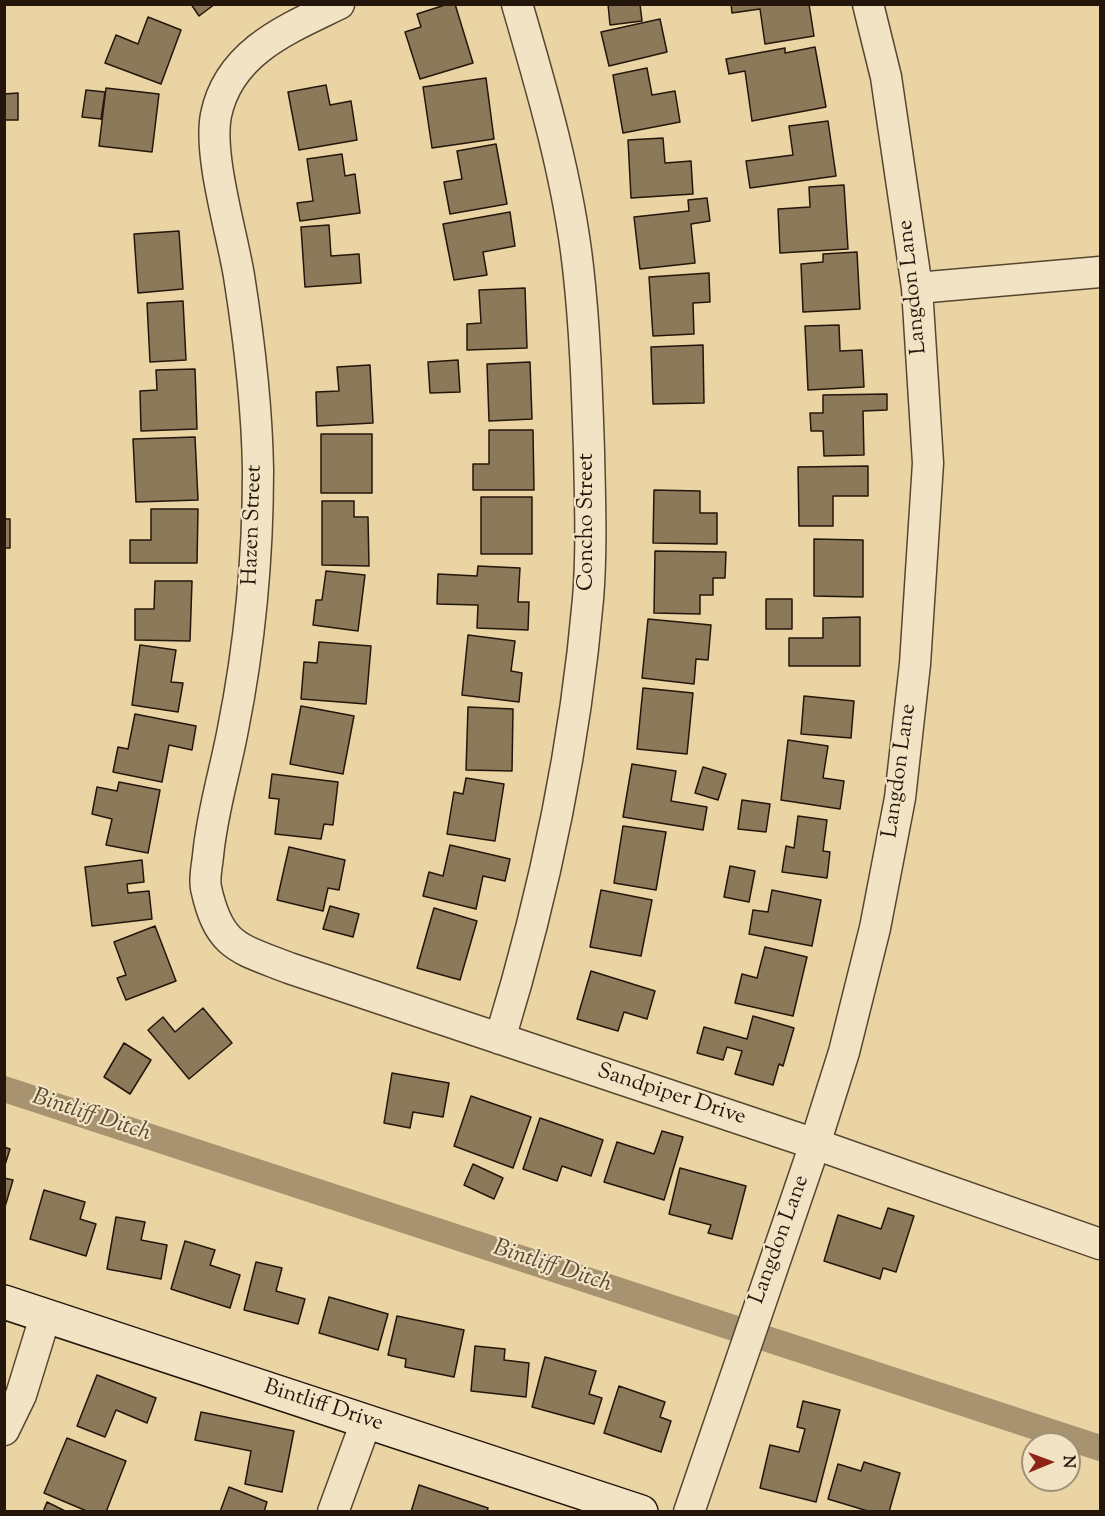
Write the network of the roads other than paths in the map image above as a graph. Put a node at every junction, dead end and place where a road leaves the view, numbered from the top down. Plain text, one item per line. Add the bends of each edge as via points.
1 (339, 4) edge
2 (517, 4) edge
3 (868, 4) edge
4 (1101, 272) edge
5 (917, 288) junction
6 (240, 949) joint
7 (500, 1039) junction
8 (815, 1144) junction
9 (1101, 1244) edge
10 (4, 1302) edge
11 (45, 1317) junction
12 (366, 1422) junction
13 (4, 1430) edge
14 (333, 1512) edge
15 (641, 1512) edge
16 (689, 1512) edge

1 - 6 street, Hazen Street via 279,33 244,59 224,90 216,116 215,145 251,365 258,468 255,560 245,662 211,821 205,885 218,928
2 - 7 street, Concho Street via 551,126 578,266 587,376 590,490 588,596 577,703 531,937
3 - 5 street, Langdon Lane via 886,77
4 - 5 street
5 - 8 street, Langdon Lane via 928,463 915,664 901,787 875,928
6 - 7 street, Sandpiper Drive
7 - 8 street, Sandpiper Drive
8 - 9 street, Sandpiper Drive
8 - 16 street, Langdon Lane
10 - 11 street, Bintliff Drive
11 - 12 street, Bintliff Drive
11 - 13 street via 21,1395
12 - 14 street
12 - 15 street, Bintliff Drive

